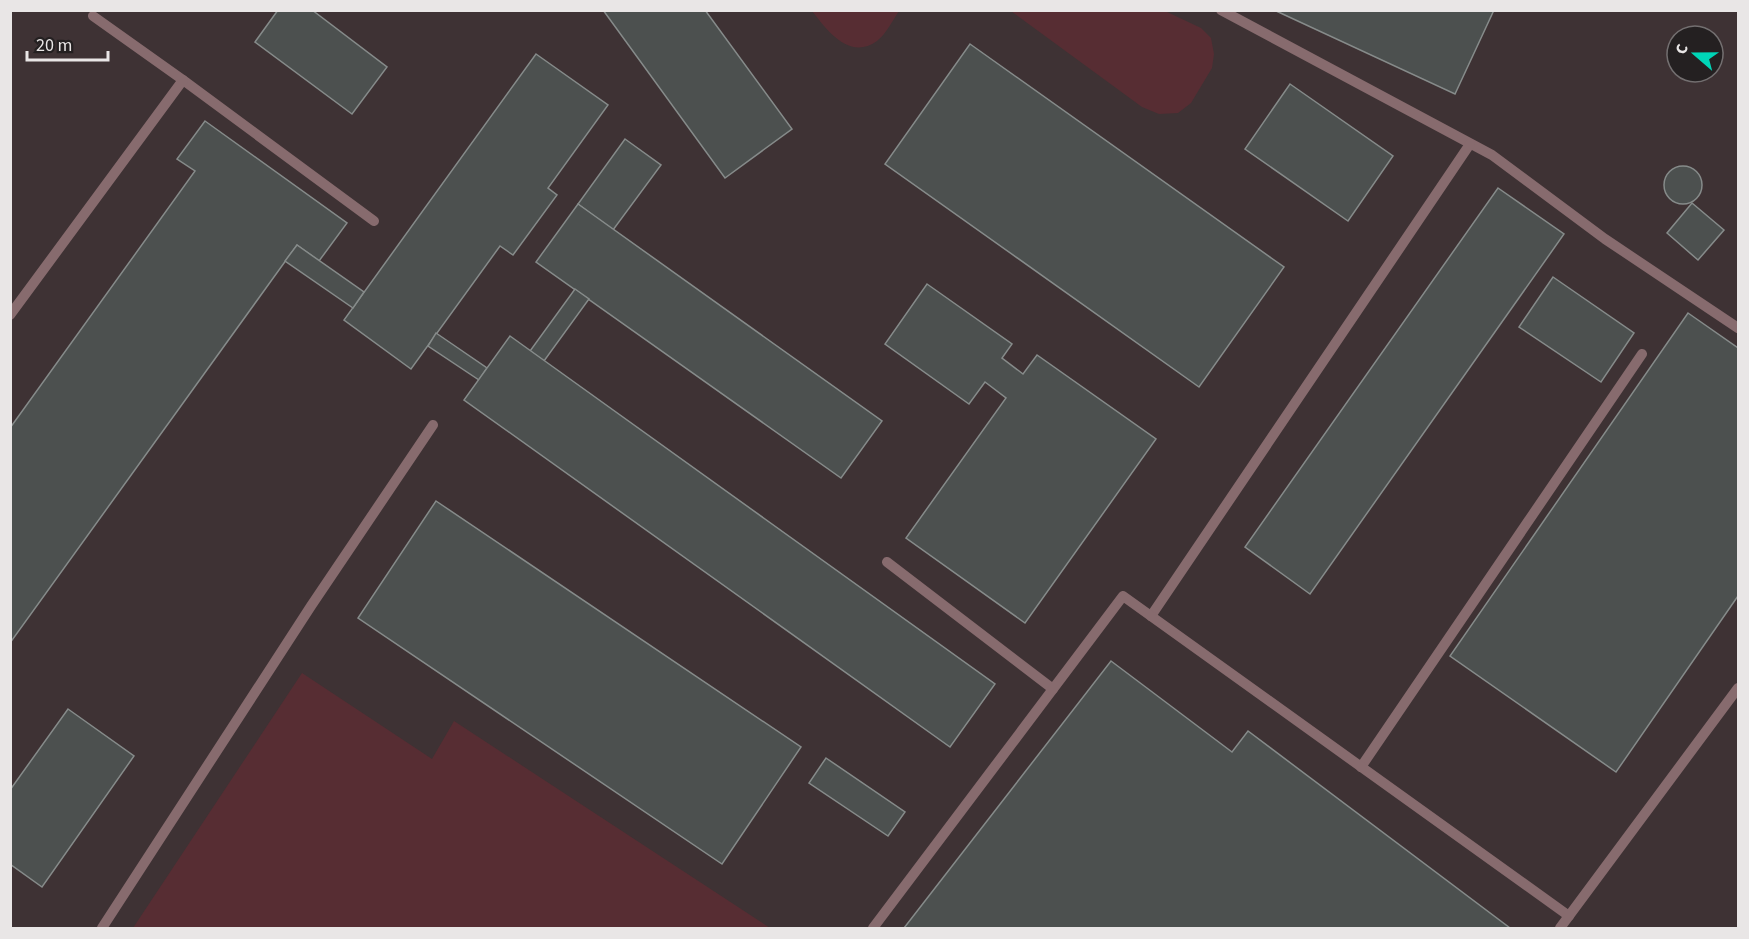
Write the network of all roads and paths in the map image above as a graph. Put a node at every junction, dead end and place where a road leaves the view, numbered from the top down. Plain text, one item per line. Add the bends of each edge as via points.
1 (1221, 10) edge
2 (93, 16) dead end
3 (183, 80) junction
4 (1470, 144) junction
5 (374, 220) dead end
6 (10, 315) edge
7 (1738, 328) edge
8 (1642, 354) dead end
9 (433, 425) dead end
10 (887, 562) dead end
11 (1151, 616) junction
12 (1738, 688) edge
13 (1053, 689) junction
14 (1361, 767) junction
15 (1569, 916) junction
16 (102, 928) edge
17 (873, 928) edge
18 (1560, 928) edge

1 - 4 lane
2 - 3 lane
3 - 5 lane
3 - 6 lane
4 - 7 lane via 1492,155 1605,239
4 - 11 lane
8 - 14 lane
9 - 16 lane
10 - 13 lane
11 - 13 lane via 1123,596
11 - 14 lane
12 - 15 lane
13 - 17 lane
14 - 15 lane
15 - 18 lane

